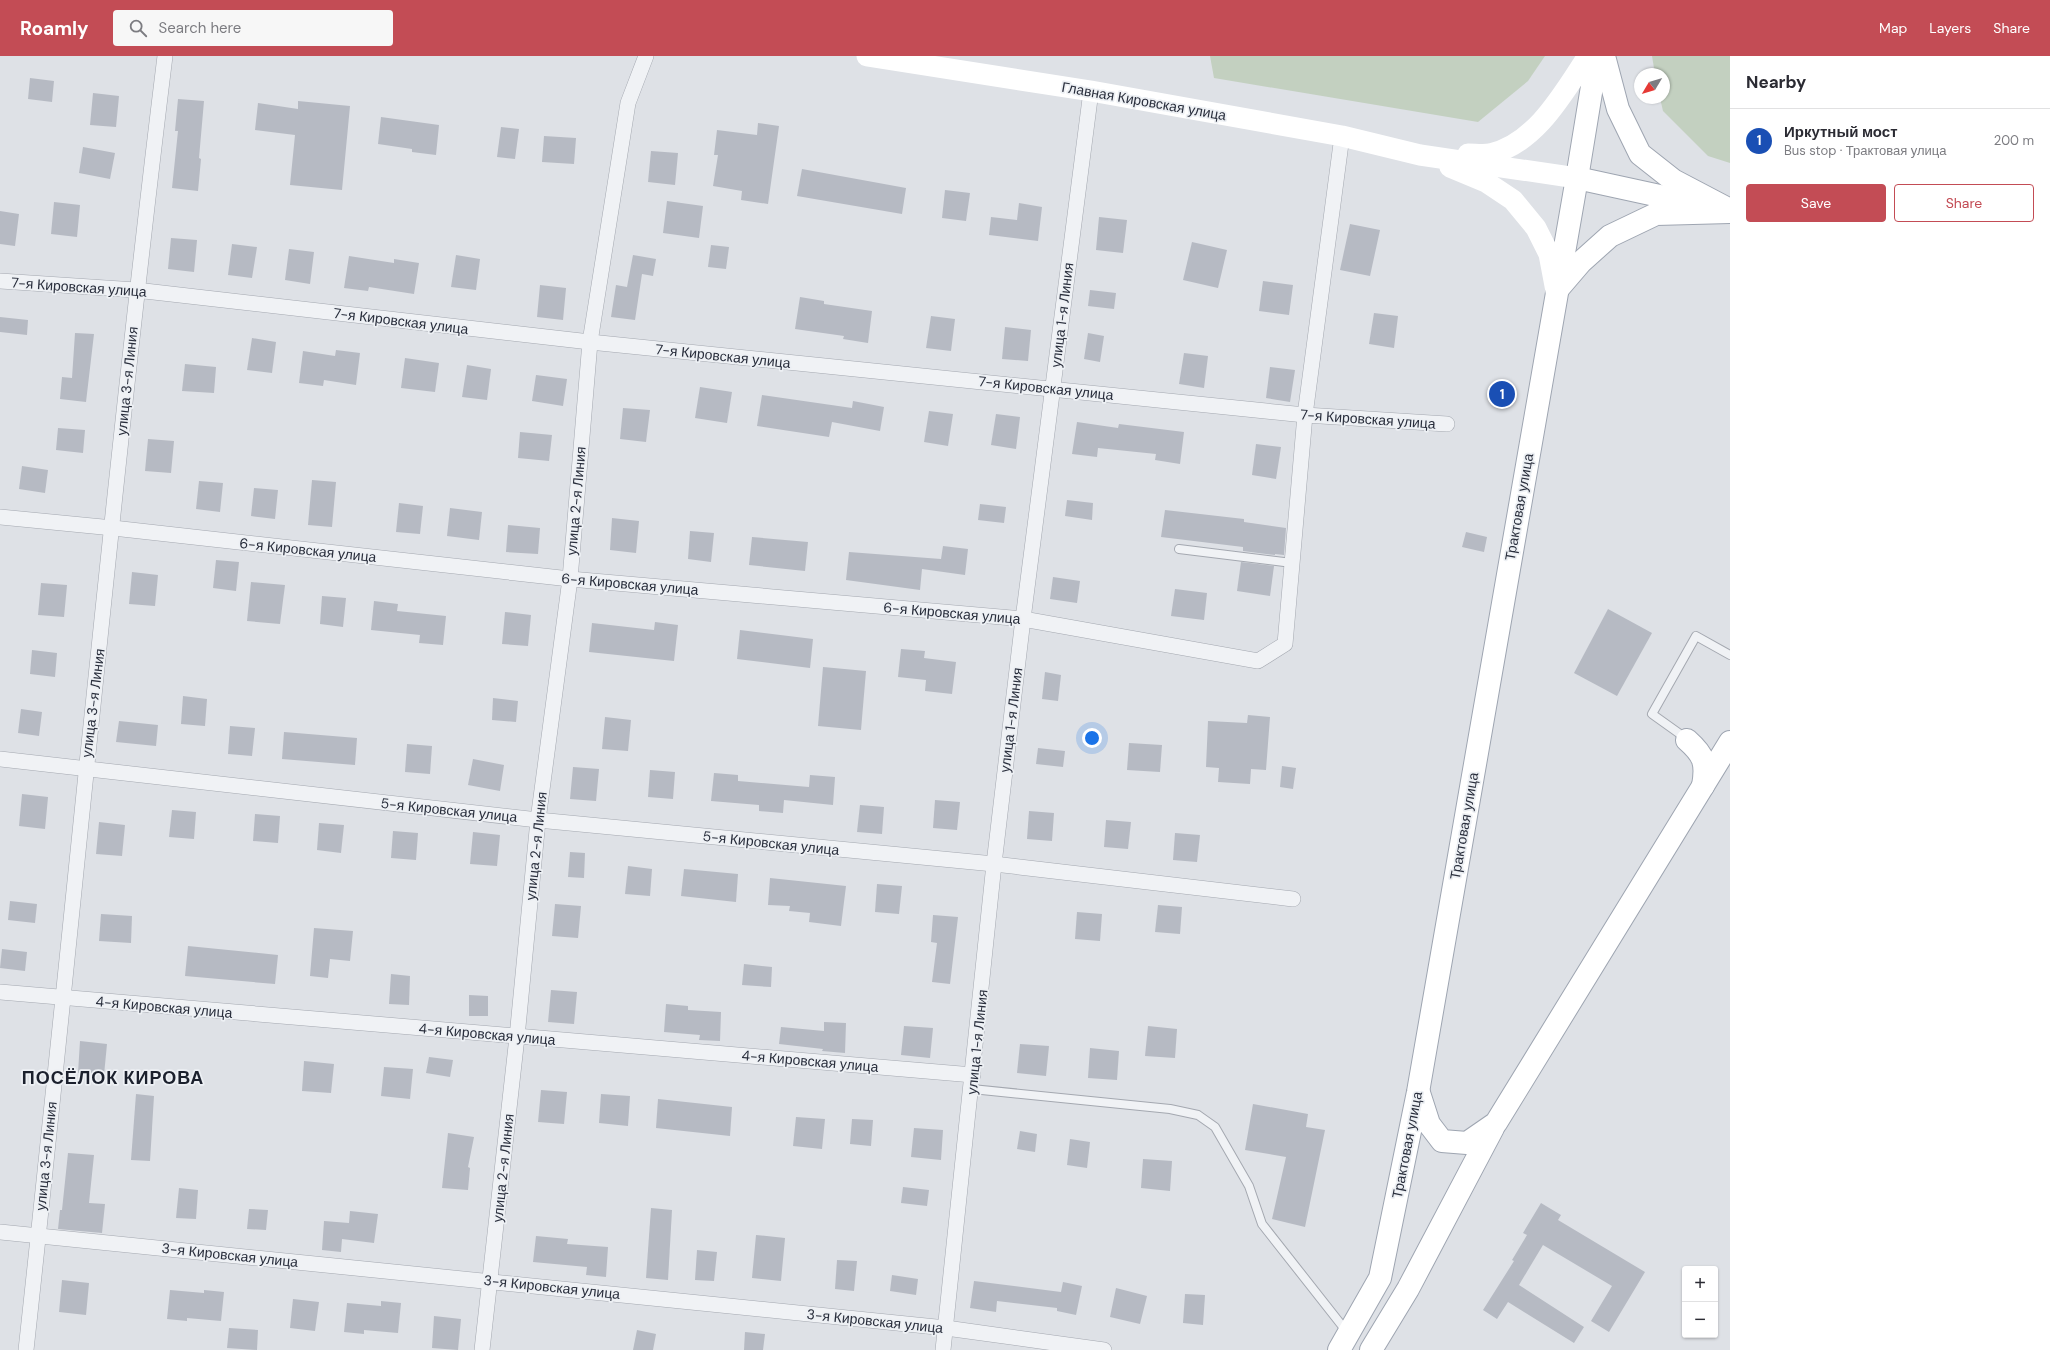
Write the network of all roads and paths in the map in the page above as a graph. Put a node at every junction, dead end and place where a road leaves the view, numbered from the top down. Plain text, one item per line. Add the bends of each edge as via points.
1 (165, 56) edge
2 (646, 56) edge
3 (867, 56) edge
4 (1588, 56) edge
5 (1596, 56) edge
6 (1604, 56) edge
7 (1091, 91) junction
8 (1342, 136) junction
9 (1420, 155) junction
10 (1577, 178) junction
11 (1730, 211) edge
12 (0, 281) edge
13 (136, 290) junction
14 (1556, 291) junction
15 (590, 342) junction
16 (1052, 389) junction
17 (1305, 415) junction
18 (1447, 424) dead end
19 (0, 517) edge
20 (113, 528) junction
21 (1179, 549) dead end
22 (1292, 563) junction
23 (570, 579) junction
24 (1023, 620) junction
25 (1730, 656) edge
26 (1687, 740) joint
27 (1730, 742) edge
28 (0, 760) edge
29 (85, 769) junction
30 (1702, 787) junction
31 (538, 820) junction
32 (994, 864) junction
33 (1293, 899) dead end
34 (0, 992) edge
35 (62, 998) junction
36 (517, 1037) junction
37 (973, 1082) junction
38 (1418, 1092) junction
39 (1496, 1123) junction
40 (0, 1232) edge
41 (38, 1236) junction
42 (491, 1281) junction
43 (946, 1328) junction
44 (1344, 1342) edge
45 (26, 1350) edge
46 (482, 1350) edge
47 (943, 1350) edge
48 (1104, 1350) edge
49 (1371, 1350) edge

1 - 13 street, улица 3-я Линия
2 - 15 street, улица 2-я Линия via 628,103
3 - 7 main road, Главная Кировская улица
4 - 9 main road via 1561,98 1537,127 1512,145 1490,154
5 - 10 main road, Трактовая улица
6 - 11 main road via 1618,109 1640,154 1673,180
7 - 8 main road, Главная Кировская улица
7 - 16 street, улица 1-я Линия
8 - 9 main road, Главная Кировская улица
8 - 17 street
9 - 10 main road
9 - 14 main road via 1486,182 1513,200 1536,228 1549,254
10 - 11 main road
10 - 14 main road, Трактовая улица
11 - 14 main road via 1656,214 1610,236 1581,262
12 - 13 street, 7-я Кировская улица
13 - 15 street, 7-я Кировская улица
13 - 20 street, улица 3-я Линия
14 - 38 main road, Трактовая улица
15 - 16 street, 7-я Кировская улица
15 - 23 street, улица 2-я Линия
16 - 17 street, 7-я Кировская улица
16 - 24 street, улица 1-я Линия
17 - 18 street, 7-я Кировская улица
17 - 22 street
19 - 20 street, 6-я Кировская улица
20 - 23 street, 6-я Кировская улица
20 - 29 street, улица 3-я Линия
21 - 22 lane
22 - 24 street, 6-я Кировская улица via 1285,644 1258,661
23 - 24 street, 6-я Кировская улица
23 - 31 street, улица 2-я Линия
24 - 32 street, улица 1-я Линия
25 - 26 lane via 1696,636 1652,714
26 - 30 main road via 1698,749 1704,760
27 - 30 main road
28 - 29 street, 5-я Кировская улица
29 - 31 street, 5-я Кировская улица
29 - 35 street, улица 3-я Линия
30 - 39 main road
31 - 32 street, 5-я Кировская улица
31 - 36 street, улица 2-я Линия
32 - 33 street, 5-я Кировская улица
32 - 37 street, улица 1-я Линия
34 - 35 street, 4-я Кировская улица
35 - 36 street, 4-я Кировская улица
35 - 41 street, улица 3-я Линия
36 - 37 street, 4-я Кировская улица
36 - 42 street, улица 2-я Линия
37 - 43 street, улица 1-я Линия
37 - 44 lane via 1198,1115 1215,1127 1249,1186 1262,1224
38 - 39 main road via 1429,1124 1442,1141 1467,1143
38 - 44 main road, Трактовая улица via 1380,1278
39 - 49 main road via 1408,1289
40 - 41 street, 3-я Кировская улица
41 - 42 street, 3-я Кировская улица
41 - 45 street, улица 3-я Линия
42 - 43 street, 3-я Кировская улица
42 - 46 street, улица 2-я Линия
43 - 47 street, улица 1-я Линия
43 - 48 street, 3-я Кировская улица

